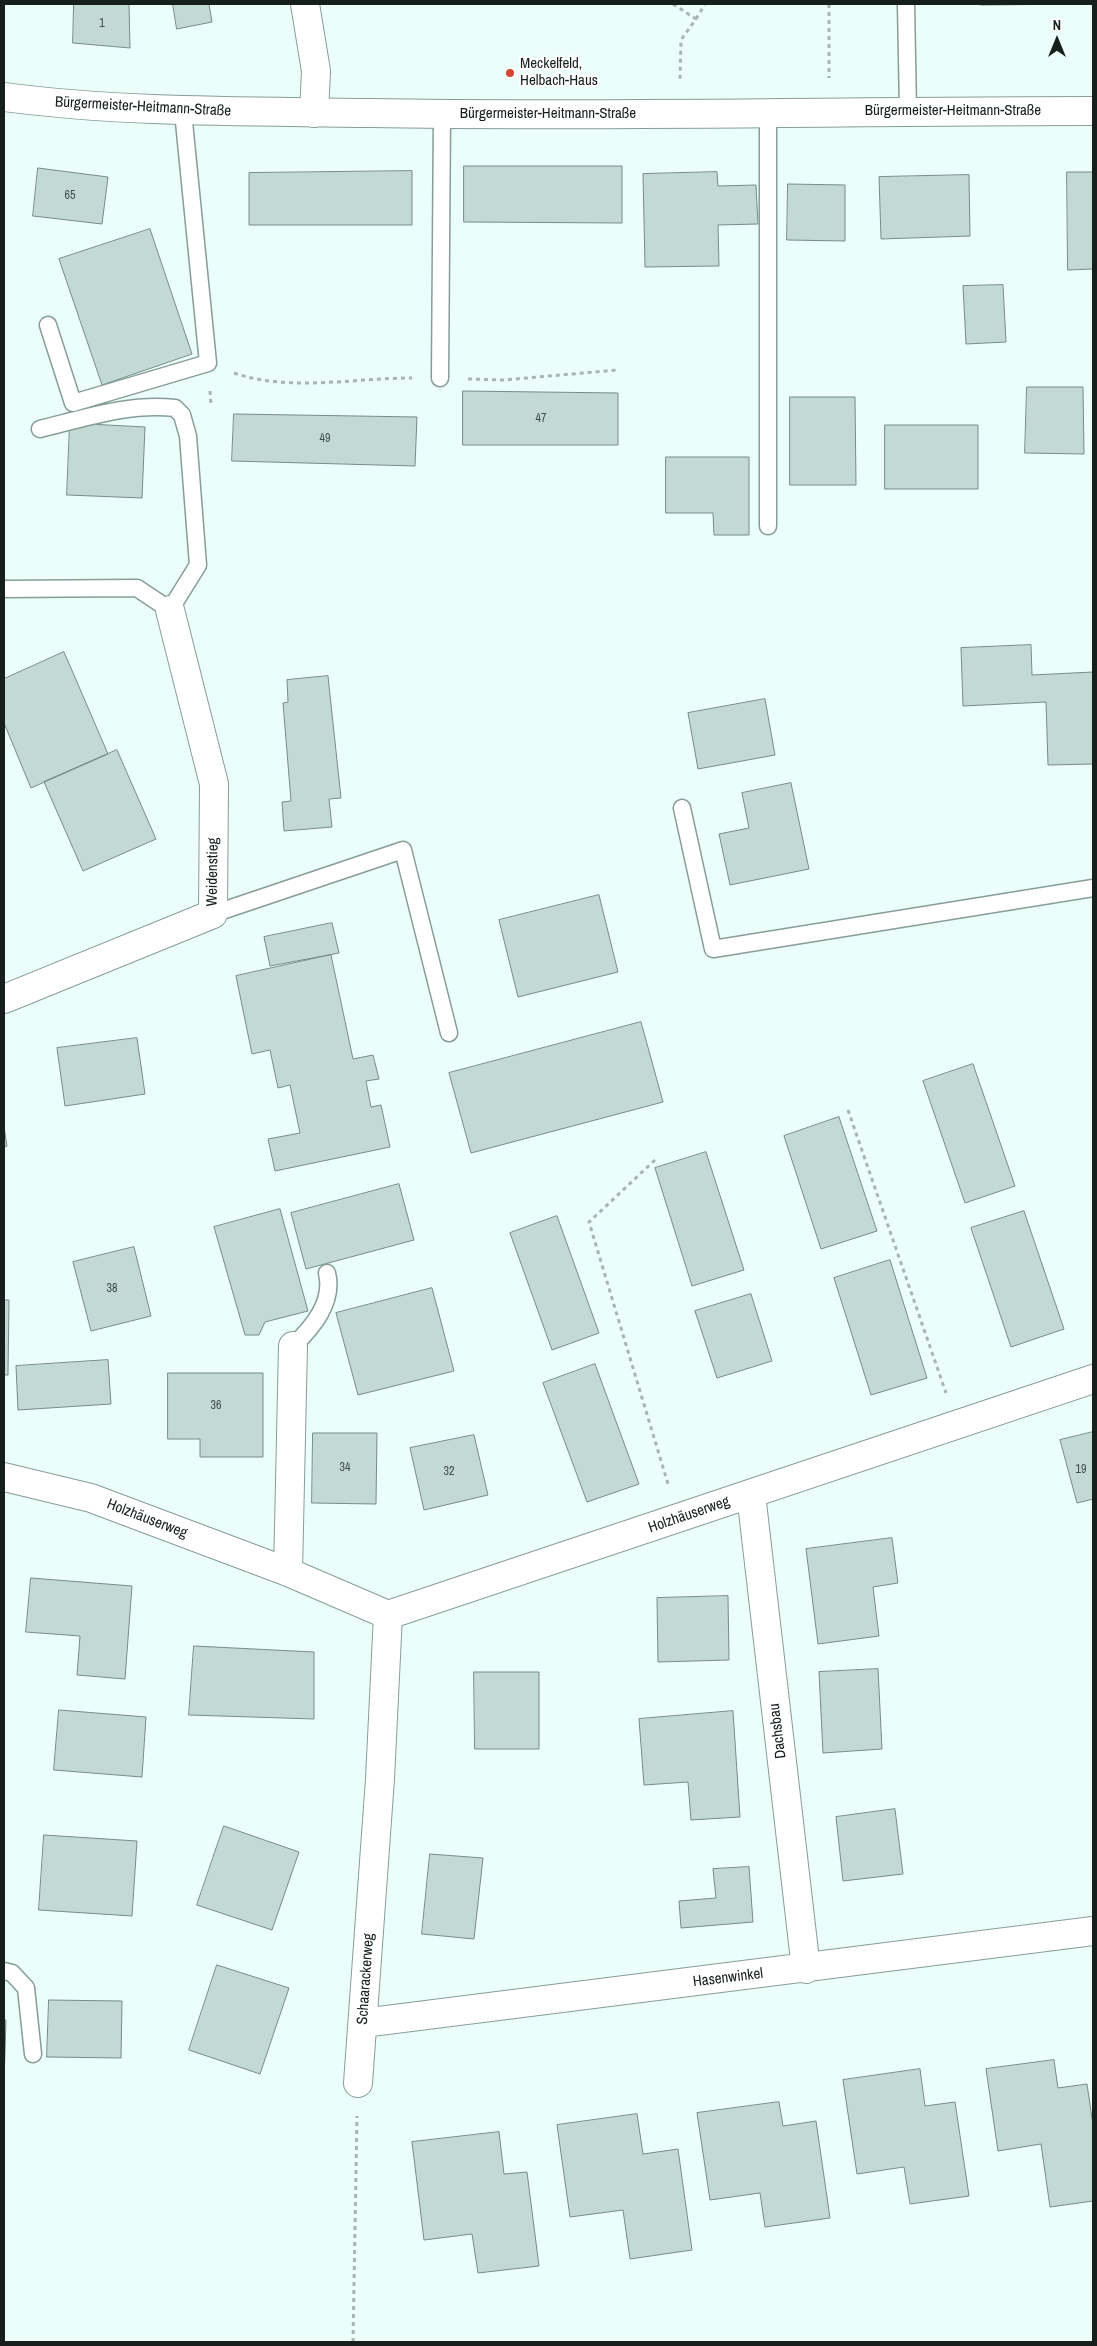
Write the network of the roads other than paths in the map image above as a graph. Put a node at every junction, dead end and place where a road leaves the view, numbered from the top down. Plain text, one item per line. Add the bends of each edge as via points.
1 (305, 4) edge
2 (906, 4) edge
3 (4, 97) edge
4 (908, 111) junction
5 (1093, 111) edge
6 (184, 112) junction
7 (314, 112) junction
8 (768, 113) junction
9 (442, 114) junction
10 (48, 325) dead end
11 (440, 378) road end
12 (40, 428) dead end
13 (768, 526) dead end
14 (4, 589) edge
15 (170, 610) junction
16 (682, 808) dead end
17 (1093, 888) edge
18 (213, 914) junction
19 (4, 999) edge
20 (449, 1033) dead end
21 (327, 1273) dead end
22 (294, 1346) joint
23 (1093, 1379) edge
24 (4, 1477) edge
25 (751, 1494) junction
26 (288, 1572) junction
27 (388, 1616) junction
28 (1093, 1931) edge
29 (806, 1969) junction
30 (4, 1971) edge
31 (363, 2024) junction
32 (32, 2054) dead end
33 (358, 2083) road end

1 - 7 street via 316,71
2 - 4 lane
3 - 6 street, Bürgermeister-Heitmann-Straße via 64,105
4 - 5 street, Bürgermeister-Heitmann-Straße
4 - 8 street, Bürgermeister-Heitmann-Straße
6 - 7 street, Bürgermeister-Heitmann-Straße
6 - 10 lane via 208,363 74,403
7 - 9 street, Bürgermeister-Heitmann-Straße
8 - 9 street, Bürgermeister-Heitmann-Straße
8 - 13 lane
9 - 11 lane
12 - 15 lane via 125,408 175,408 182,415 188,436 198,565
14 - 15 lane via 137,588
15 - 18 street, Weidenstieg via 214,784
16 - 17 lane via 714,949
18 - 19 street, Weidenstieg
18 - 20 lane via 403,850
21 - 22 lane via 330,1285 323,1308 312,1328
22 - 26 street
23 - 25 street, Holzhäuserweg
24 - 26 street, Holzhäuserweg via 91,1498
25 - 27 street, Holzhäuserweg
25 - 29 street, Dachsbau
26 - 27 street, Holzhäuserweg
27 - 31 street, Schaarackerweg
28 - 29 street, Hasenwinkel
29 - 31 street, Hasenwinkel
30 - 32 lane via 12,1973 26,1988
31 - 33 street, Schaarackerweg

